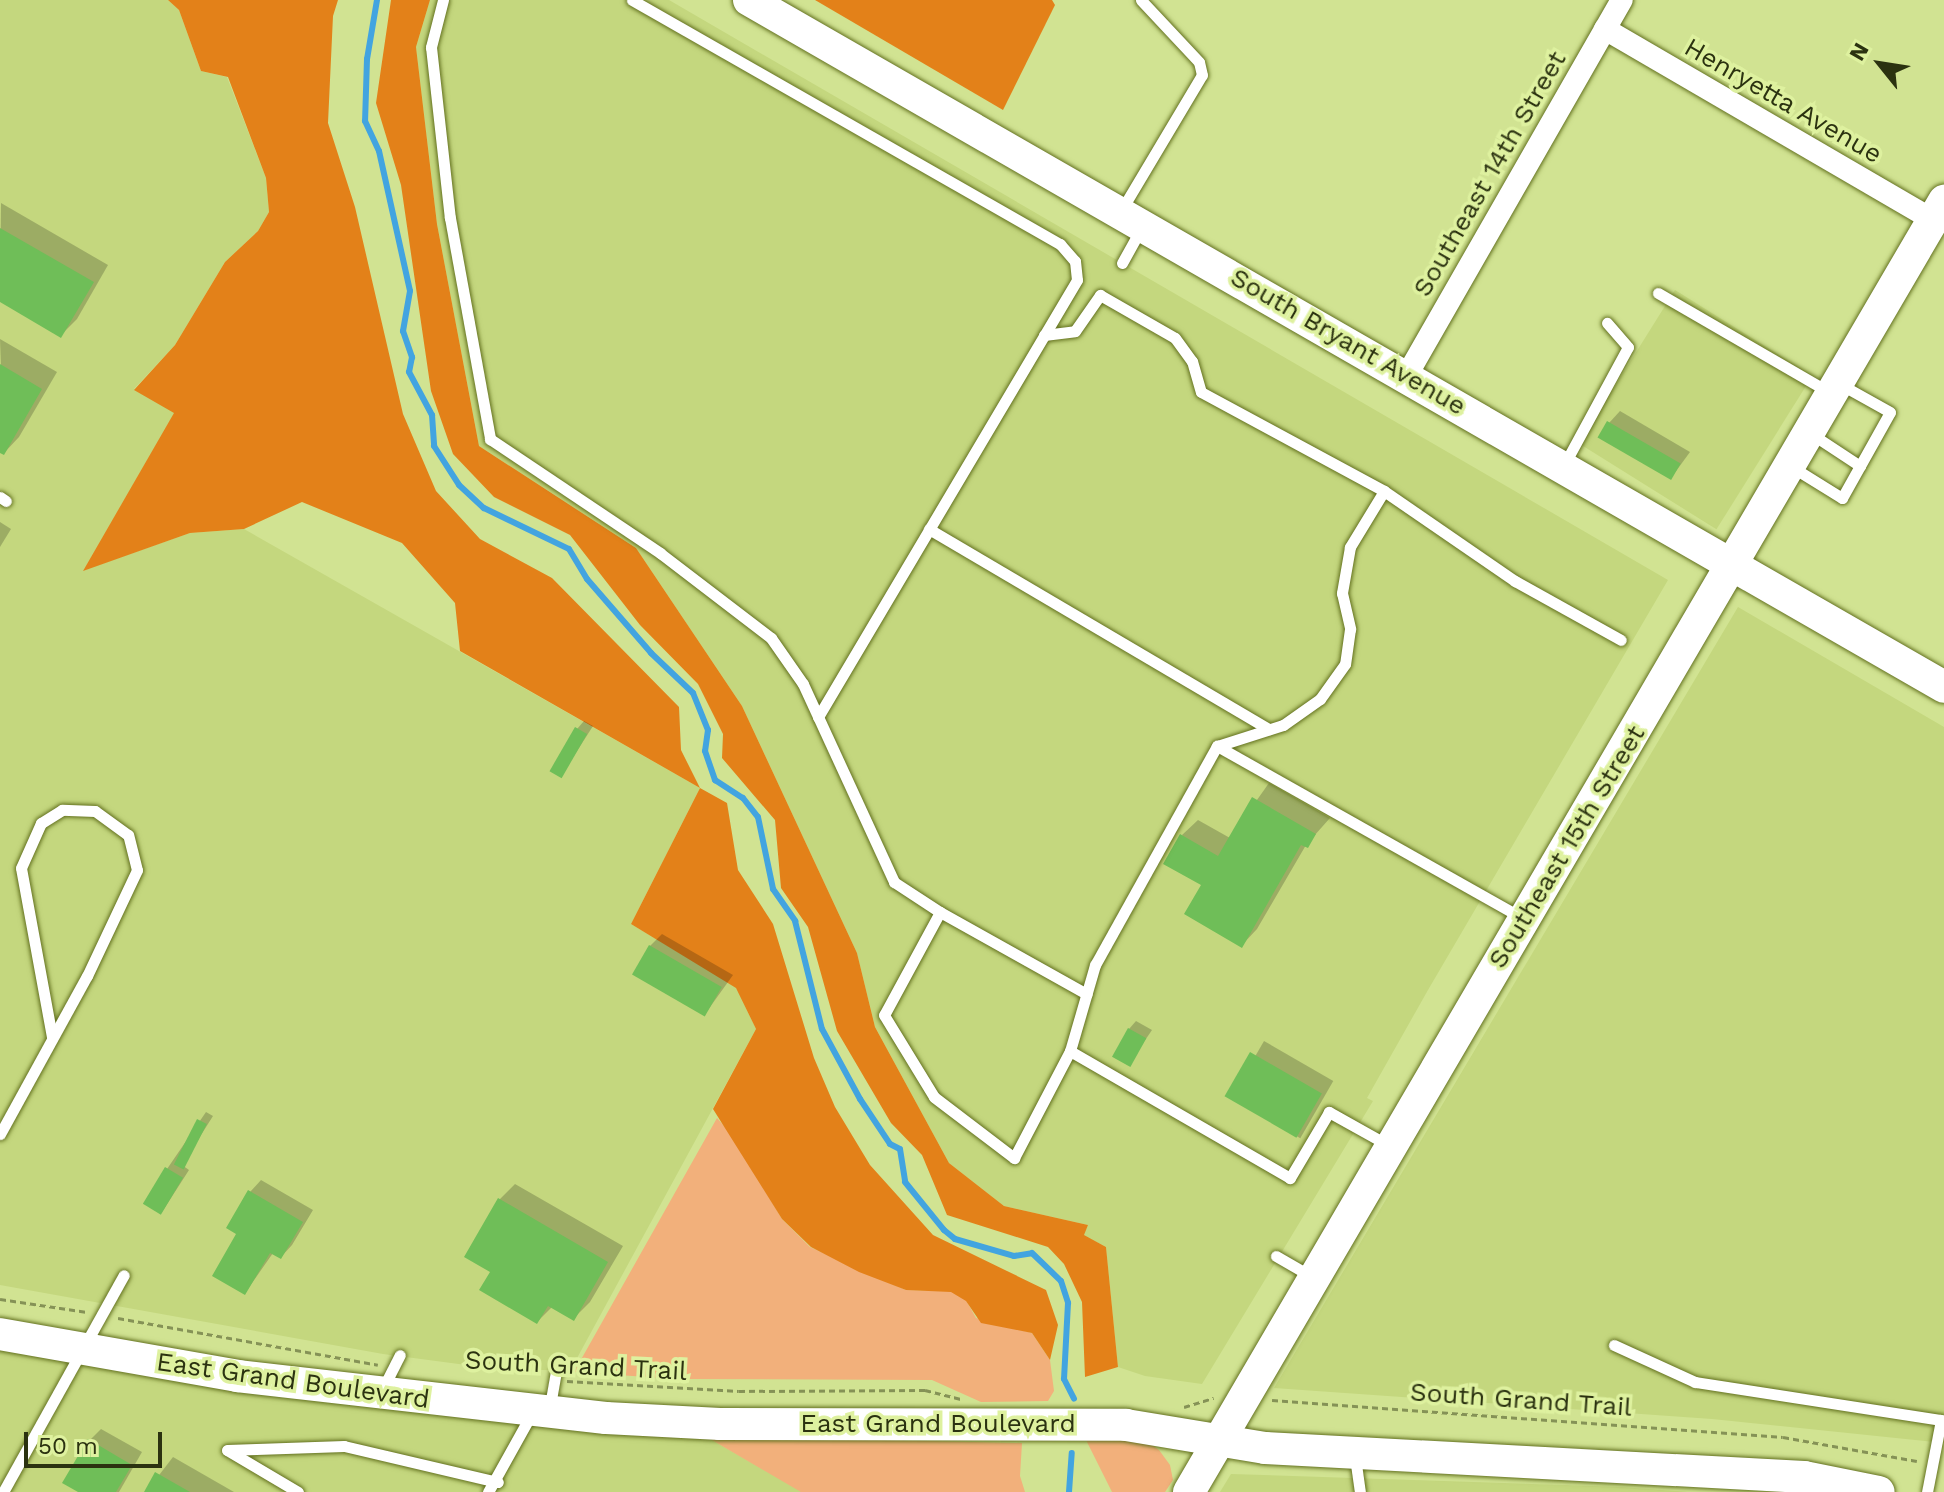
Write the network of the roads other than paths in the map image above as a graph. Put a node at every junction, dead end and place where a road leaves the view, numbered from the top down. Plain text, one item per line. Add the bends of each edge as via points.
1 (443, 0) edge
2 (632, 0) edge
3 (749, 0) edge
4 (1141, 0) edge
5 (1622, 0) edge
6 (1605, 29) junction
7 (1938, 210) edge
8 (1132, 219) junction
9 (1122, 263) dead end
10 (1658, 293) dead end
11 (1607, 323) dead end
12 (1044, 335) junction
13 (1407, 375) junction
14 (1836, 389) junction
15 (1810, 433) junction
16 (1564, 465) junction
17 (1791, 466) junction
18 (1860, 466) junction
19 (1384, 491) junction
20 (929, 529) junction
21 (1735, 565) junction
22 (1621, 640) dead end
23 (1944, 687) edge
24 (818, 717) junction
25 (1269, 729) junction
26 (1217, 746) junction
27 (940, 912) junction
28 (1524, 920) junction
29 (1087, 994) junction
30 (52, 1037) junction
31 (1070, 1051) junction
32 (0, 1134) edge
33 (1390, 1147) junction
34 (1276, 1256) dead end
35 (124, 1275) dead end
36 (1314, 1278) junction
37 (0, 1334) edge
38 (1614, 1345) dead end
39 (82, 1350) junction
40 (400, 1355) dead end
41 (556, 1376) road end
42 (386, 1381) junction
43 (541, 1412) junction
44 (1942, 1419) edge
45 (1219, 1441) junction
46 (1354, 1453) junction
47 (498, 1482) junction
48 (3, 1492) edge
49 (298, 1492) edge
50 (488, 1492) edge
51 (1189, 1492) edge
52 (1360, 1492) edge
53 (1879, 1492) edge
54 (1927, 1492) edge

1 - 24 lane via 431,47 450,218 490,439 660,553 771,638
2 - 12 lane via 1060,244 1075,261 1077,280
3 - 8 street, South Bryant Avenue
4 - 8 lane via 1199,62 1202,75
5 - 6 street, Southeast 14th Street
6 - 7 street, Henryetta Avenue
6 - 13 street, Southeast 14th Street
7 - 14 street, Southeast 15th Street
8 - 9 lane
8 - 13 street, South Bryant Avenue
10 - 14 lane
11 - 16 lane via 1628,347
12 - 19 lane via 1075,331 1100,295 1175,338 1192,361 1201,392
12 - 20 lane
13 - 16 street, South Bryant Avenue
14 - 15 street, Southeast 15th Street
14 - 18 lane via 1890,412
15 - 17 street, Southeast 15th Street
15 - 18 lane
16 - 21 street, South Bryant Avenue
17 - 18 lane via 1842,498
17 - 21 street, Southeast 15th Street
19 - 22 lane via 1515,581
19 - 25 lane via 1350,547 1342,593 1350,629 1345,664 1320,699
20 - 24 lane
20 - 25 lane
21 - 23 street, South Bryant Avenue
21 - 28 street, Southeast 15th Street
24 - 27 lane via 894,882
25 - 26 lane
26 - 28 lane
26 - 29 lane via 1095,965
27 - 29 lane
27 - 31 lane via 884,1015 934,1097 1014,1158
28 - 33 street, Southeast 15th Street
29 - 31 lane
30 - 30 lane via 39,942 21,868 41,823 62,810 95,811 128,835 137,870
30 - 32 lane
31 - 33 lane via 1290,1178 1329,1112
33 - 36 street, Southeast 15th Street
34 - 36 lane
35 - 39 lane
36 - 45 street, Southeast 15th Street
37 - 39 street, East Grand Boulevard
38 - 44 lane via 1695,1382
39 - 42 street, East Grand Boulevard
39 - 48 lane
40 - 42 lane
41 - 43 lane
42 - 43 street, East Grand Boulevard
43 - 45 street, East Grand Boulevard via 720,1424 1126,1425
43 - 47 lane
44 - 54 lane
45 - 46 street, East Grand Boulevard
45 - 51 street, Southeast 15th Street
46 - 52 lane
46 - 53 street, East Grand Boulevard via 1804,1477
47 - 49 lane via 344,1446 227,1450
47 - 50 lane

